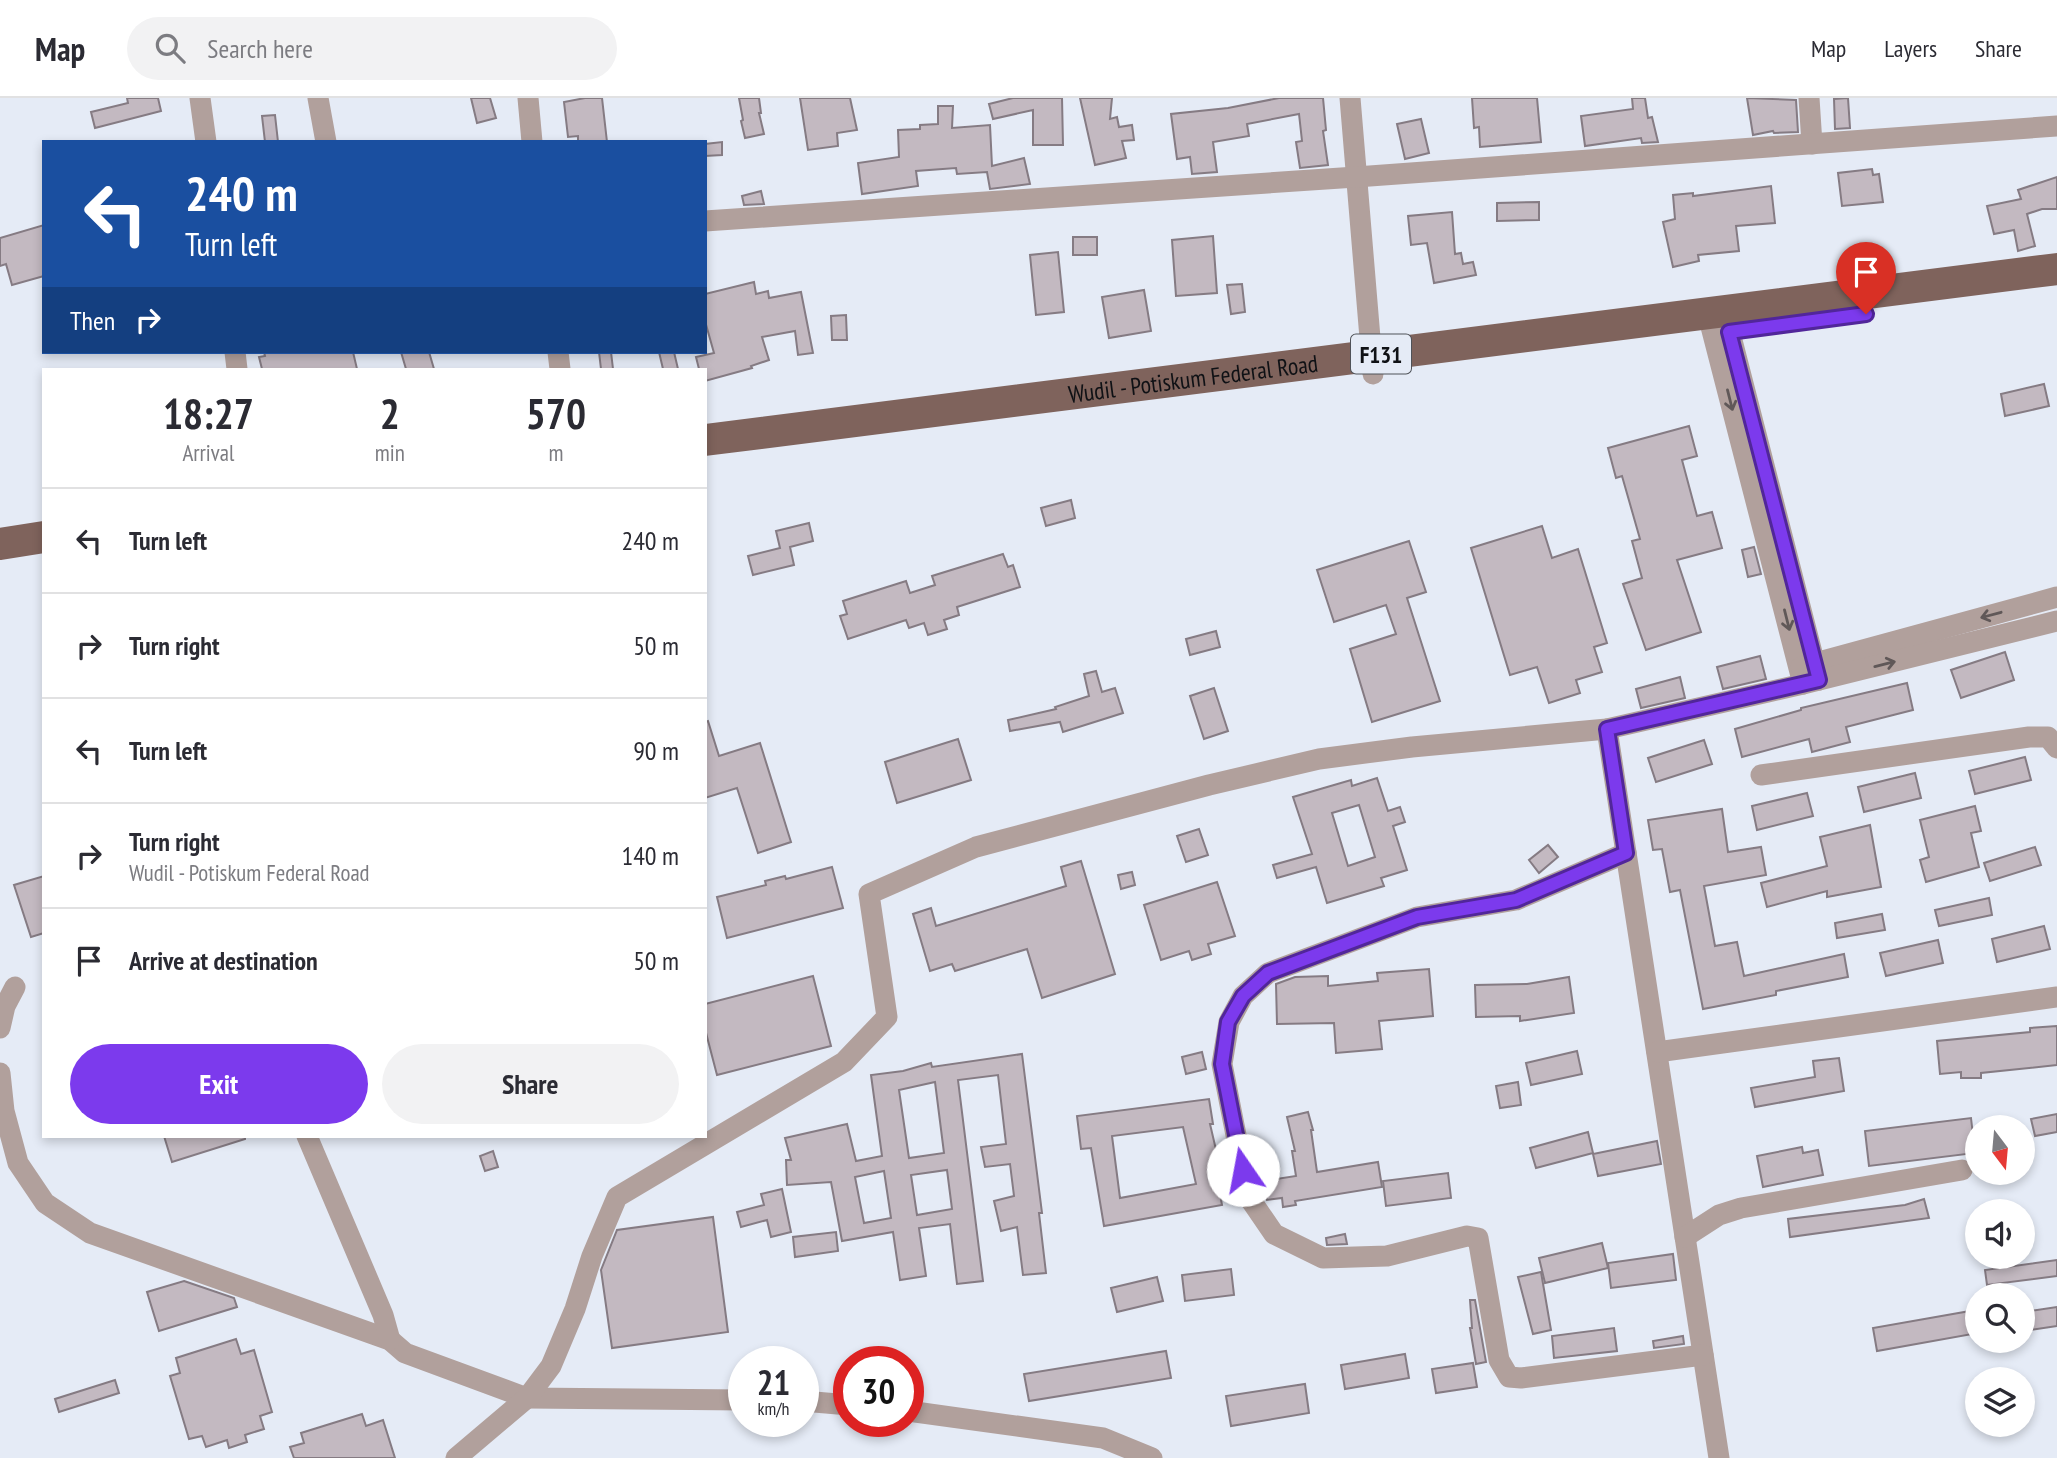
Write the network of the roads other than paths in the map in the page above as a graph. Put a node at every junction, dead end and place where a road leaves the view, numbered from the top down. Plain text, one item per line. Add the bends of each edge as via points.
1 (200, 98) edge
2 (318, 98) edge
3 (528, 98) edge
4 (1350, 98) edge
5 (1809, 98) edge
6 (2057, 126) edge
7 (206, 140) edge
8 (326, 140) edge
9 (532, 140) edge
10 (1812, 144) junction
11 (1356, 177) junction
12 (707, 221) edge
13 (2057, 269) edge
14 (2057, 289) edge
15 (1719, 323) junction
16 (1373, 365) junction
17 (707, 440) edge
18 (707, 458) edge
19 (42, 537) edge
20 (0, 544) edge
21 (42, 556) edge
22 (0, 562) edge
23 (2057, 597) edge
24 (2057, 621) edge
25 (1809, 673) junction
26 (1607, 729) junction
27 (2057, 748) edge
28 (1761, 775) dead end
29 (1626, 853) junction
30 (15, 987) dead end
31 (2057, 997) edge
32 (0, 1028) edge
33 (1657, 1052) junction
34 (0, 1073) edge
35 (308, 1138) edge
36 (1962, 1170) dead end
37 (1685, 1237) junction
38 (390, 1340) junction
39 (1703, 1355) junction
40 (527, 1398) junction
41 (728, 1400) edge
42 (924, 1413) edge
43 (456, 1458) edge
44 (1152, 1458) edge
45 (1719, 1458) edge

1 - 7 street
2 - 8 street
3 - 9 street
4 - 11 street
5 - 10 street
6 - 10 street
10 - 11 street
11 - 12 street
11 - 16 street
13 - 15 main road, Wudil - Potiskum Federal Road / F131
14 - 15 main road, Wudil - Potiskum Federal Road / F131
15 - 16 main road, Wudil - Potiskum Federal Road / F131
15 - 25 street
16 - 17 main road, Wudil - Potiskum Federal Road / F131
16 - 18 main road, Wudil - Potiskum Federal Road / F131 via 1093,411
19 - 20 main road
21 - 22 main road
23 -> 25 street
25 -> 24 street
25 - 26 street
26 - 29 street
26 - 40 street via 1319,759 976,847 870,894 887,1017 844,1062 617,1196 551,1366
27 - 28 street via 2048,737 2019,738
29 - 33 street
29 - 39 street via 1516,900 1417,917 1268,973 1243,996 1228,1022 1222,1064 1248,1196 1274,1234 1322,1258 1387,1256 1467,1236 1478,1238 1499,1360 1509,1377
30 - 32 street
31 - 33 street
33 - 37 street
34 - 38 street via 4,1111 18,1163 45,1203 90,1233
35 - 38 street
36 - 37 street via 1741,1208 1719,1215
37 - 39 street
38 - 40 street via 405,1353
39 - 45 street
40 - 41 street
40 - 43 street
42 - 44 street via 1103,1438

